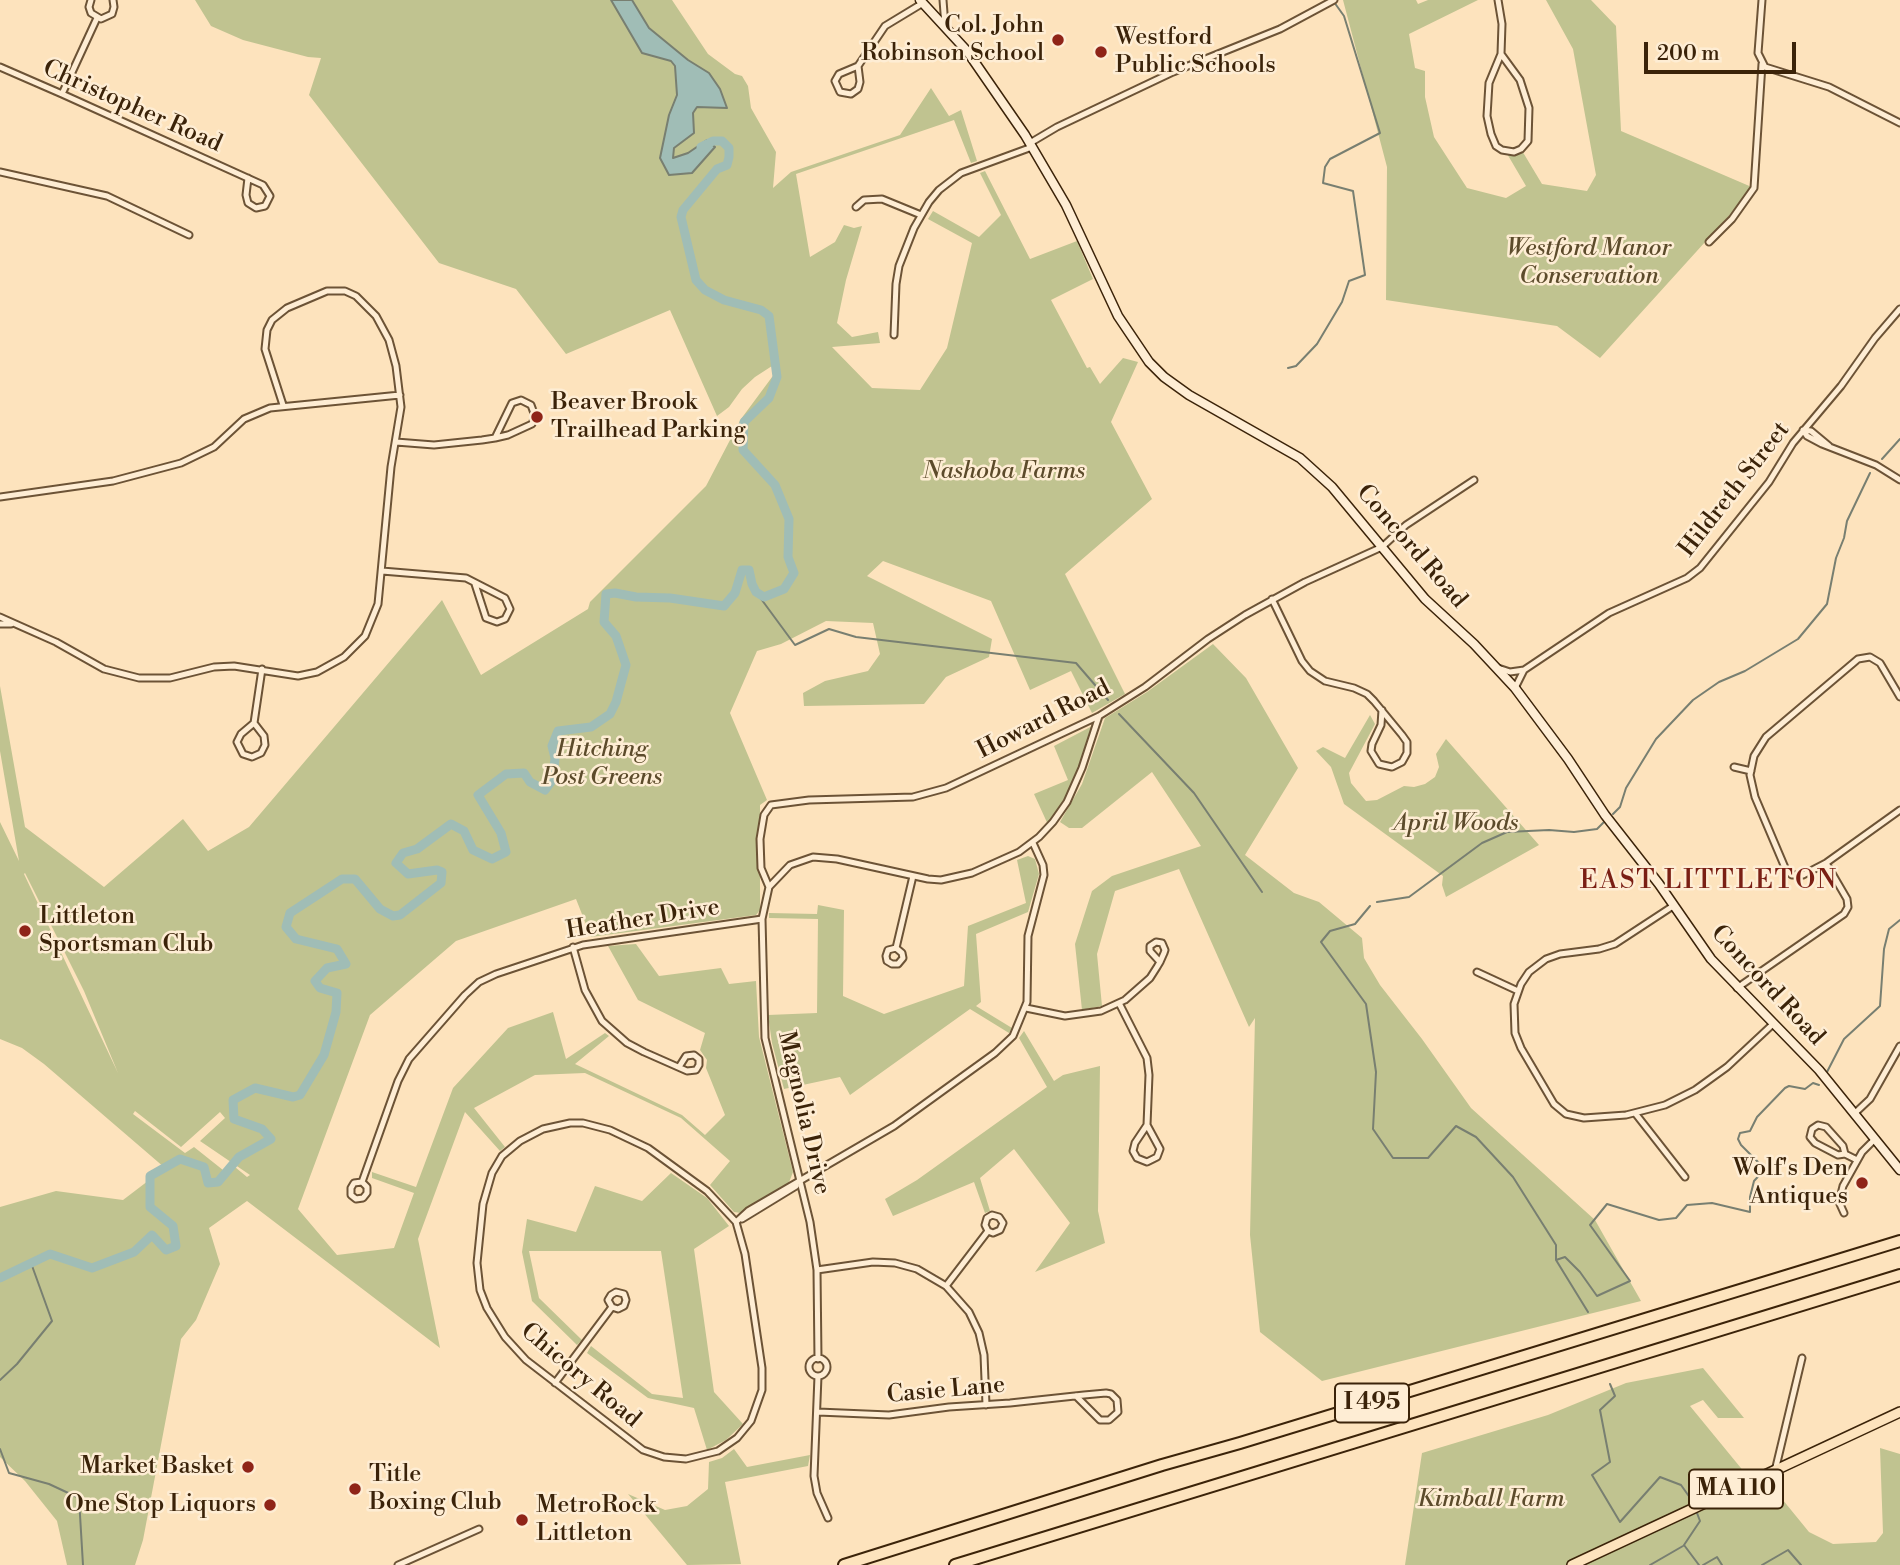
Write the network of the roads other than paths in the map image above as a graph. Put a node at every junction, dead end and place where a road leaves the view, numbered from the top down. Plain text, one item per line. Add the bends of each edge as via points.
1 (91, 0) edge
2 (113, 0) edge
3 (943, 0) edge
4 (1334, 0) edge
5 (1498, 0) edge
6 (1762, 0) edge
7 (922, 1) edge
8 (97, 18) junction
9 (945, 26) junction
10 (1501, 54) junction
11 (1762, 64) junction
12 (858, 66) junction
13 (0, 67) edge
14 (62, 94) junction
15 (1900, 123) edge
16 (1031, 145) junction
17 (0, 172) edge
18 (248, 178) junction
19 (856, 206) dead end
20 (921, 215) junction
21 (189, 235) dead end
22 (1709, 242) dead end
23 (1900, 309) edge
24 (894, 335) dead end
25 (400, 395) junction
26 (283, 405) junction
27 (1803, 430) junction
28 (495, 438) junction
29 (396, 442) junction
30 (1474, 480) dead end
31 (1900, 480) edge
32 (0, 497) edge
33 (1382, 547) junction
34 (382, 571) junction
35 (475, 584) junction
36 (1272, 599) junction
37 (0, 617) edge
38 (0, 624) edge
39 (11, 624) junction
40 (1498, 668) junction
41 (262, 669) junction
42 (1524, 670) junction
43 (1515, 688) junction
44 (1900, 696) edge
45 (1381, 710) junction
46 (1099, 716) junction
47 (254, 723) junction
48 (1734, 767) dead end
49 (1751, 771) junction
50 (1900, 810) edge
51 (1033, 843) junction
52 (1826, 863) junction
53 (913, 876) junction
54 (769, 887) junction
55 (1674, 906) junction
56 (762, 919) junction
57 (573, 947) junction
58 (897, 948) dead end
59 (1160, 962) dead end
60 (1477, 972) dead end
61 (1737, 988) junction
62 (1518, 990) junction
63 (1119, 1003) junction
64 (1026, 1008) junction
65 (1773, 1024) junction
66 (1900, 1046) edge
67 (679, 1067) dead end
68 (1635, 1113) junction
69 (1854, 1114) junction
70 (1147, 1125) junction
71 (1875, 1139) junction
72 (1845, 1154) junction
73 (1857, 1160) junction
74 (1900, 1170) edge
75 (1685, 1177) dead end
76 (802, 1181) junction
77 (362, 1182) dead end
78 (1844, 1213) dead end
79 (736, 1222) junction
80 (988, 1231) dead end
81 (1900, 1241) edge
82 (817, 1270) junction
83 (1900, 1275) edge
84 (946, 1286) junction
85 (612, 1307) dead end
86 (1802, 1358) dead end
87 (818, 1359) junction
88 (818, 1376) junction
89 (555, 1383) junction
90 (1076, 1396) junction
91 (985, 1405) junction
92 (818, 1412) junction
93 (1900, 1412) edge
94 (1775, 1471) junction
95 (828, 1518) dead end
96 (479, 1529) dead end
97 (398, 1565) edge
98 (844, 1565) edge
99 (955, 1565) edge
100 (1572, 1565) edge

1 - 8 street via 90,9
2 - 8 street via 110,16
3 - 9 street
4 - 16 street via 1280,29 1173,72 1058,127
5 - 10 street
6 - 11 street via 1757,44
7 - 9 main road, Concord Road
7 - 12 street via 885,26
8 - 14 street
9 - 16 main road, Concord Road
10 - 10 street via 1518,75 1529,108 1528,141 1514,152 1496,146 1487,122 1489,83
11 - 15 street via 1839,90
11 - 22 street via 1754,188
12 - 12 street via 858,89 851,94 840,92 835,85 839,74
13 - 14 street, Christopher Road
14 - 18 street, Christopher Road
16 - 20 street via 954,177
16 - 33 main road, Concord Road via 1066,205 1118,316 1144,356 1189,395 1316,471
17 - 21 street via 107,196
18 - 18 street, Christopher Road via 268,190 270,199 265,206 256,208 248,203
19 - 20 street via 864,200 882,199
20 - 24 street via 899,266
23 - 27 street, Hildreth Street
25 - 26 street
25 - 26 street via 393,353 376,316 356,296 333,290 282,311 267,330 266,355
25 - 29 street
26 - 32 street via 244,419 214,447 181,463 113,481
27 - 31 street via 1807,436
27 - 42 street, Hildreth Street via 1769,482 1700,568 1609,613
28 - 28 street via 530,426 535,416 531,405 521,400 512,404
28 - 29 street via 434,445
29 - 34 street
30 - 33 street, Howard Road via 1406,525
33 - 36 street, Howard Road
33 - 40 main road, Concord Road via 1424,599
34 - 35 street via 458,576
34 - 41 street via 371,626 344,657 317,672 298,676
35 - 35 street via 486,618 505,619 507,600
36 - 45 street via 1310,671 1325,681 1364,691
36 - 46 street, Howard Road
37 - 39 street
38 - 39 street
39 - 41 street via 104,669 132,677 161,679 225,666
40 - 42 street
40 - 43 main road, Concord Road
41 - 47 street
42 - 43 street, Hildreth Street
43 - 55 main road, Concord Road
44 - 49 street via 1880,663 1870,657 1858,659 1766,737 1755,753
45 - 45 street via 1381,725 1371,751 1379,764 1392,767 1404,760 1407,746
46 - 51 street via 1071,793
46 - 54 street, Howard Road via 928,794 771,805 764,815 760,839 761,868
47 - 47 street via 237,742 243,754 252,757 265,745
48 - 49 street
49 - 52 street via 1754,794 1788,872 1800,876
50 - 52 street
51 - 53 street via 963,876 941,880
51 - 64 street via 1044,875 1028,936
52 - 61 street via 1847,899 1844,914
53 - 54 street via 813,857 790,865
53 - 58 street
54 - 56 street, Magnolia Drive
55 - 61 main road, Concord Road
55 - 62 street via 1615,944 1546,959 1529,972
56 - 57 street, Heather Drive
56 - 76 street, Magnolia Drive via 765,1038
57 - 67 street via 585,990 602,1021 627,1043
57 - 77 street, Heather Drive via 486,977 416,1049 403,1070
59 - 63 street via 1145,984
60 - 62 street
61 - 65 main road, Concord Road
62 - 68 street via 1513,1012 1517,1040 1558,1108 1584,1118
63 - 64 street via 1080,1016
63 - 70 street via 1147,1058
64 - 76 street via 1015,1033 995,1053 894,1126
65 - 68 street via 1736,1060 1695,1090
65 - 69 main road, Concord Road
66 - 69 street via 1870,1100
68 - 75 street
69 - 71 main road, Concord Road
70 - 70 street via 1133,1151 1147,1162 1155,1159 1160,1149
71 - 73 street
71 - 74 main road, Concord Road
72 - 72 street via 1838,1156 1813,1141 1812,1129 1826,1127
72 - 73 street
73 - 78 street via 1840,1196
76 - 79 street
76 - 82 street, Magnolia Drive
79 - 89 street, Chicory Road via 763,1379 756,1411 737,1438 697,1458 653,1454
79 - 89 street, Chicory Road via 669,1161 610,1130 557,1125 510,1148 496,1165 485,1194 478,1279 487,1308 505,1337
80 - 84 street
81 - 98 highway, I 495
82 - 84 street via 884,1262 917,1269
82 - 87 street, Magnolia Drive
83 - 99 highway, I 495
84 - 91 street via 969,1312 979,1333
85 - 89 street
86 - 94 street
87 - 88 street, Magnolia Drive via 809,1366
87 - 88 street, Magnolia Drive via 827,1367 825,1374
88 - 92 street, Magnolia Drive
90 - 90 street, Casie Lane via 1109,1393 1118,1401 1118,1412 1112,1419 1100,1420
90 - 91 street, Casie Lane
91 - 92 street, Casie Lane via 880,1415
92 - 95 street, Magnolia Drive via 814,1476
93 - 94 main road, MA 110
94 - 100 main road, MA 110
96 - 97 street

